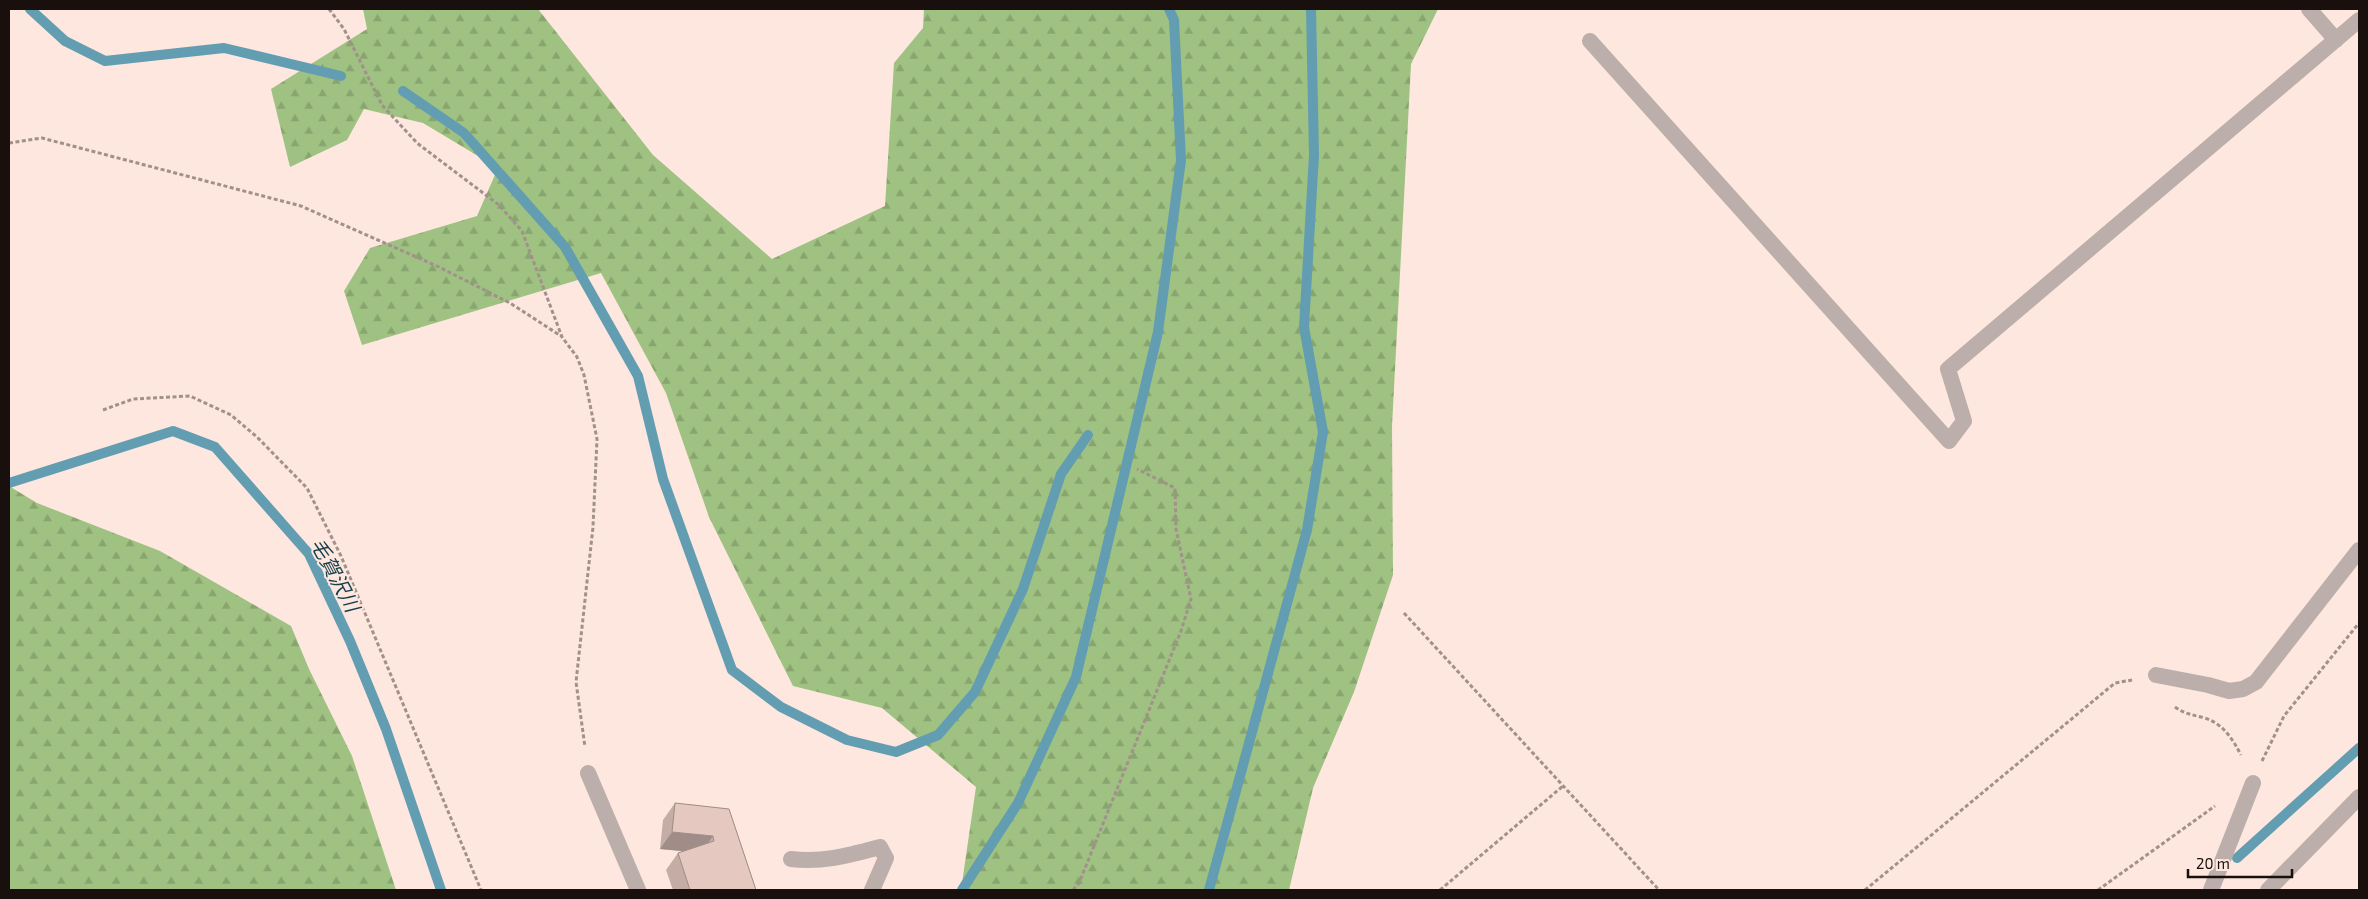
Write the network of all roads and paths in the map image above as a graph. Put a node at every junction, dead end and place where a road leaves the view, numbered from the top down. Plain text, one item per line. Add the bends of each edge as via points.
1 (329, 9) edge
2 (2310, 9) edge
3 (2359, 20) edge
4 (2336, 40) junction
5 (1590, 41) dead end
6 (9, 143) edge
7 (562, 337) junction
8 (103, 410) dead end
9 (1137, 469) dead end
10 (2359, 550) edge
11 (1404, 613) dead end
12 (2359, 623) edge
13 (2156, 675) junction
14 (2241, 754) dead end
15 (588, 773) joint
16 (1563, 786) junction
17 (2251, 787) junction
18 (2359, 797) edge
19 (791, 859) dead end
20 (481, 890) edge
21 (638, 890) edge
22 (872, 890) edge
23 (1073, 890) edge
24 (1440, 890) edge
25 (1659, 890) edge
26 (1865, 890) edge
27 (2098, 890) edge
28 (2211, 890) edge
29 (2268, 890) edge

1 - 7 path via 344,29 382,105 417,143 499,205 522,231
2 - 4 lane
3 - 4 lane
4 - 5 lane via 1948,369 1964,421 1949,441
6 - 7 path via 42,138 301,206 439,267 510,303
7 - 15 path via 578,357 597,439 593,527 576,682
8 - 20 path via 134,399 190,396 231,415 307,488 341,556
9 - 23 path via 1175,488 1176,530 1191,599 1178,640 1079,883
10 - 13 lane via 2256,682 2243,689 2229,691
11 - 16 path
12 - 17 path via 2284,716
13 - 14 path via 2170,704 2216,723 2234,741
13 - 26 path via 2115,684
15 - 21 lane
16 - 24 path
16 - 25 path
17 - 27 path via 2221,802
17 - 28 lane
18 - 29 lane
19 - 22 lane via 833,859 880,847 886,858

